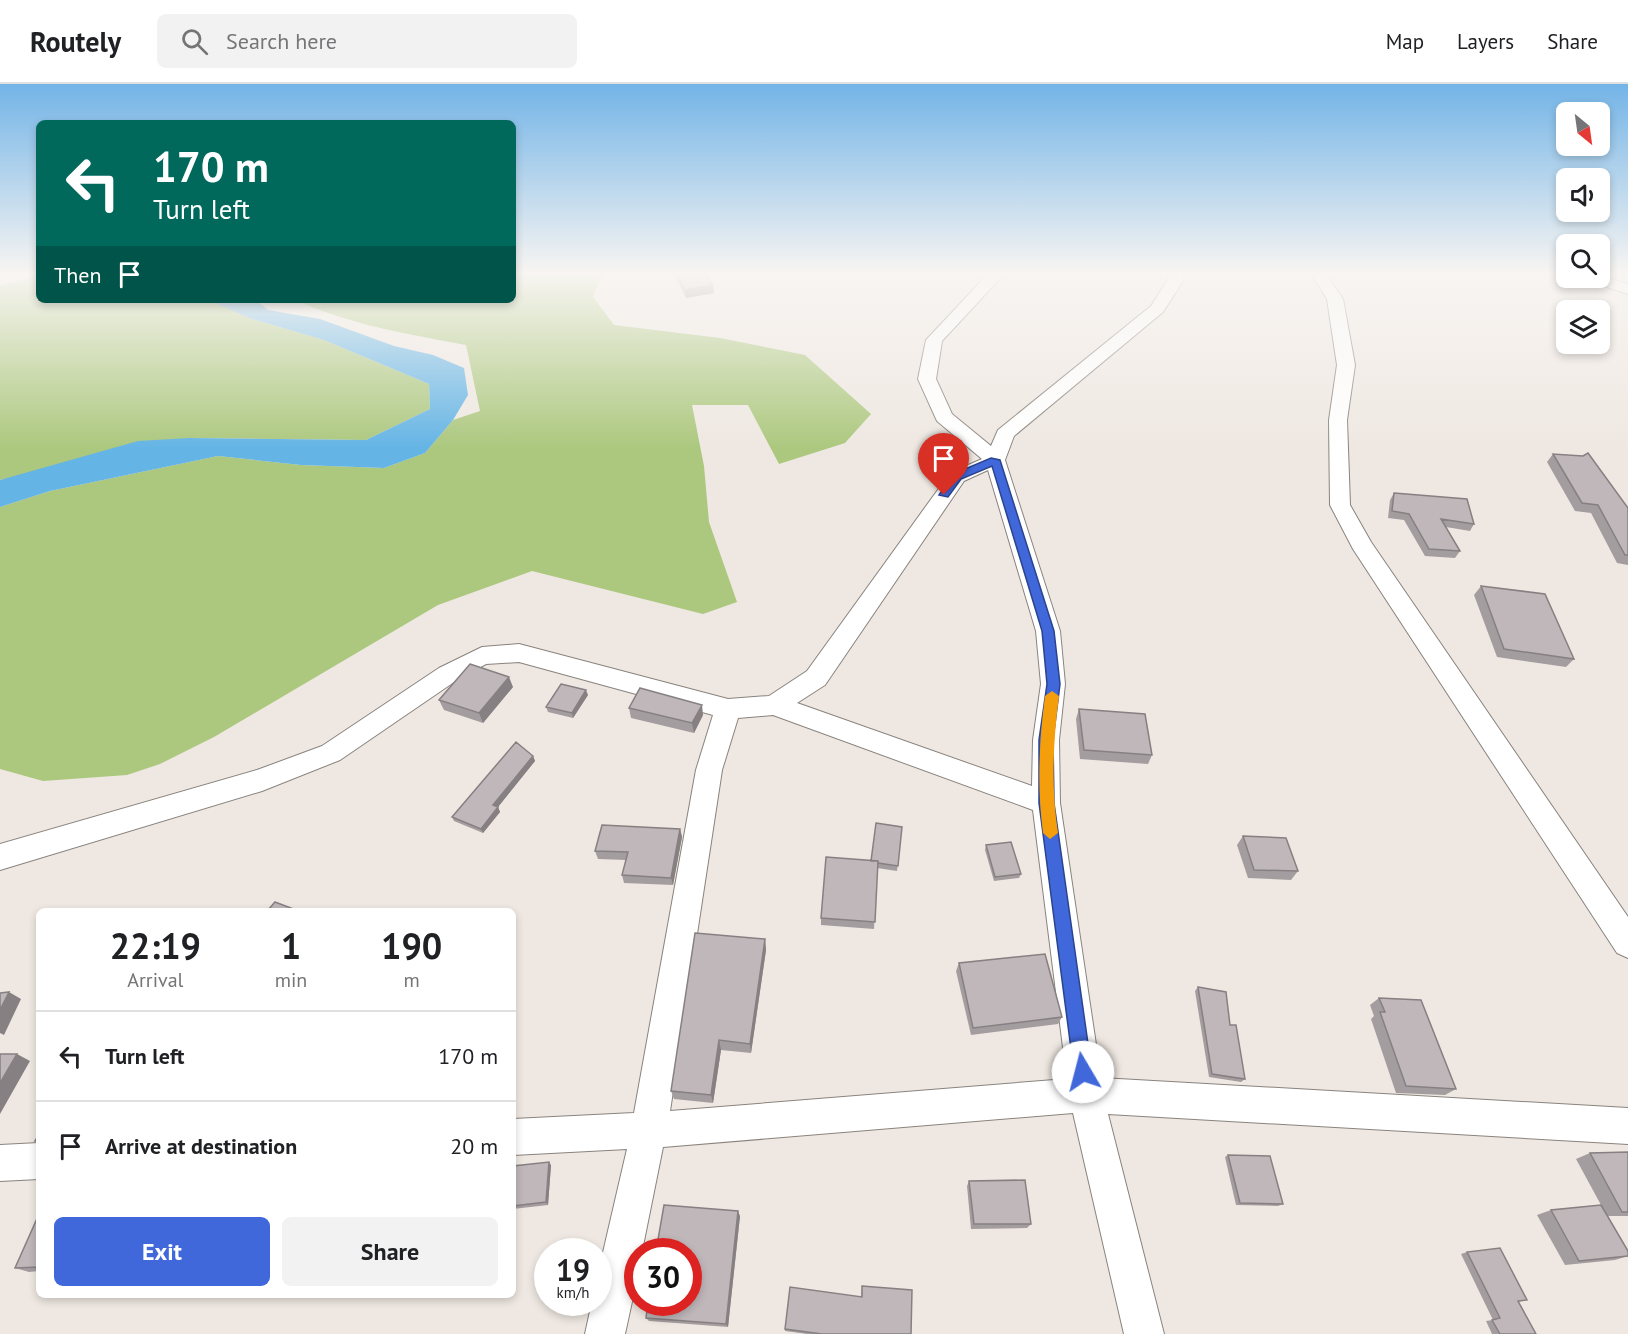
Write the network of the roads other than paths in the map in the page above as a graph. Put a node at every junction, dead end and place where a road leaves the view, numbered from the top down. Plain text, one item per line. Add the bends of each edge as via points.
1 (942, 331) edge
2 (1130, 331) edge
3 (1340, 331) edge
4 (995, 460) junction
5 (774, 705) junction
6 (728, 709) junction
7 (1046, 803) junction
8 (0, 857) edge
9 (1628, 943) edge
10 (1086, 1095) junction
11 (1628, 1126) edge
12 (649, 1130) junction
13 (516, 1137) edge
14 (36, 1161) edge
15 (0, 1163) edge
16 (605, 1334) edge
17 (1144, 1334) edge

1 - 4 street via 934,340 927,379 944,417
2 - 4 street via 1005,434
3 - 9 street via 1346,365 1338,420 1340,506 1360,544
4 - 5 street via 957,477 816,678
4 - 7 street via 1048,631 1053,684 1046,740
5 - 6 street
5 - 7 street
6 - 8 street via 519,653 482,656 448,674 331,753 262,780
6 - 12 street via 709,770
7 - 10 street
10 - 11 street
10 - 12 street
10 - 17 street
12 - 13 street
12 - 16 street
14 - 15 street

